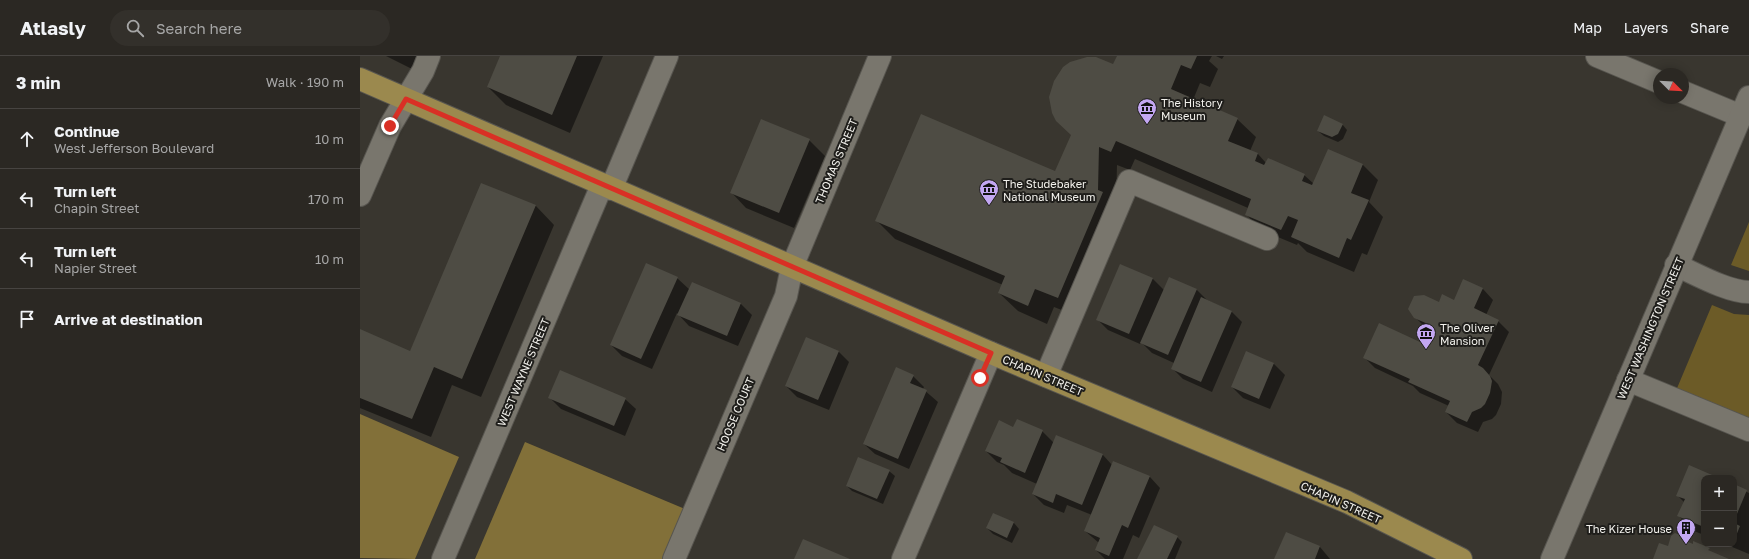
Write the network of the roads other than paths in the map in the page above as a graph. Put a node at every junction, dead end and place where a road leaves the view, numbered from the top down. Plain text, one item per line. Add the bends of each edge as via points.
1 (429, 56) edge
2 (667, 56) edge
3 (880, 56) edge
4 (1597, 56) edge
5 (360, 79) edge
6 (1653, 79) edge
7 (1689, 93) edge
8 (406, 99) junction
9 (1745, 107) edge
10 (607, 187) junction
11 (360, 195) edge
12 (1266, 239) dead end
13 (1676, 265) junction
14 (792, 267) junction
15 (1749, 292) edge
16 (991, 353) junction
17 (1046, 376) junction
18 (1628, 380) junction
19 (1749, 430) edge
20 (443, 559) edge
21 (674, 559) edge
22 (903, 559) edge
23 (1461, 559) edge
24 (1552, 559) edge

1 - 8 street
2 - 10 street, WEST WAYNE STREET
3 - 14 street, THOMAS STREET
4 - 6 street
5 - 8 main road, CHAPIN STREET
7 - 9 street
8 - 10 main road, CHAPIN STREET
8 - 11 street via 390,126
9 - 13 street, WEST WASHINGTON STREET
10 - 14 main road, CHAPIN STREET
10 - 20 street, WEST WAYNE STREET
12 - 17 street via 1129,181
13 - 15 street via 1728,288
13 - 18 street, WEST WASHINGTON STREET
14 - 16 main road, CHAPIN STREET
14 - 21 street, HOOSE COURT via 786,296
16 - 17 main road, CHAPIN STREET
16 - 22 street
17 - 23 main road, CHAPIN STREET via 1347,502
18 - 19 street
18 - 24 street, WEST WASHINGTON STREET

